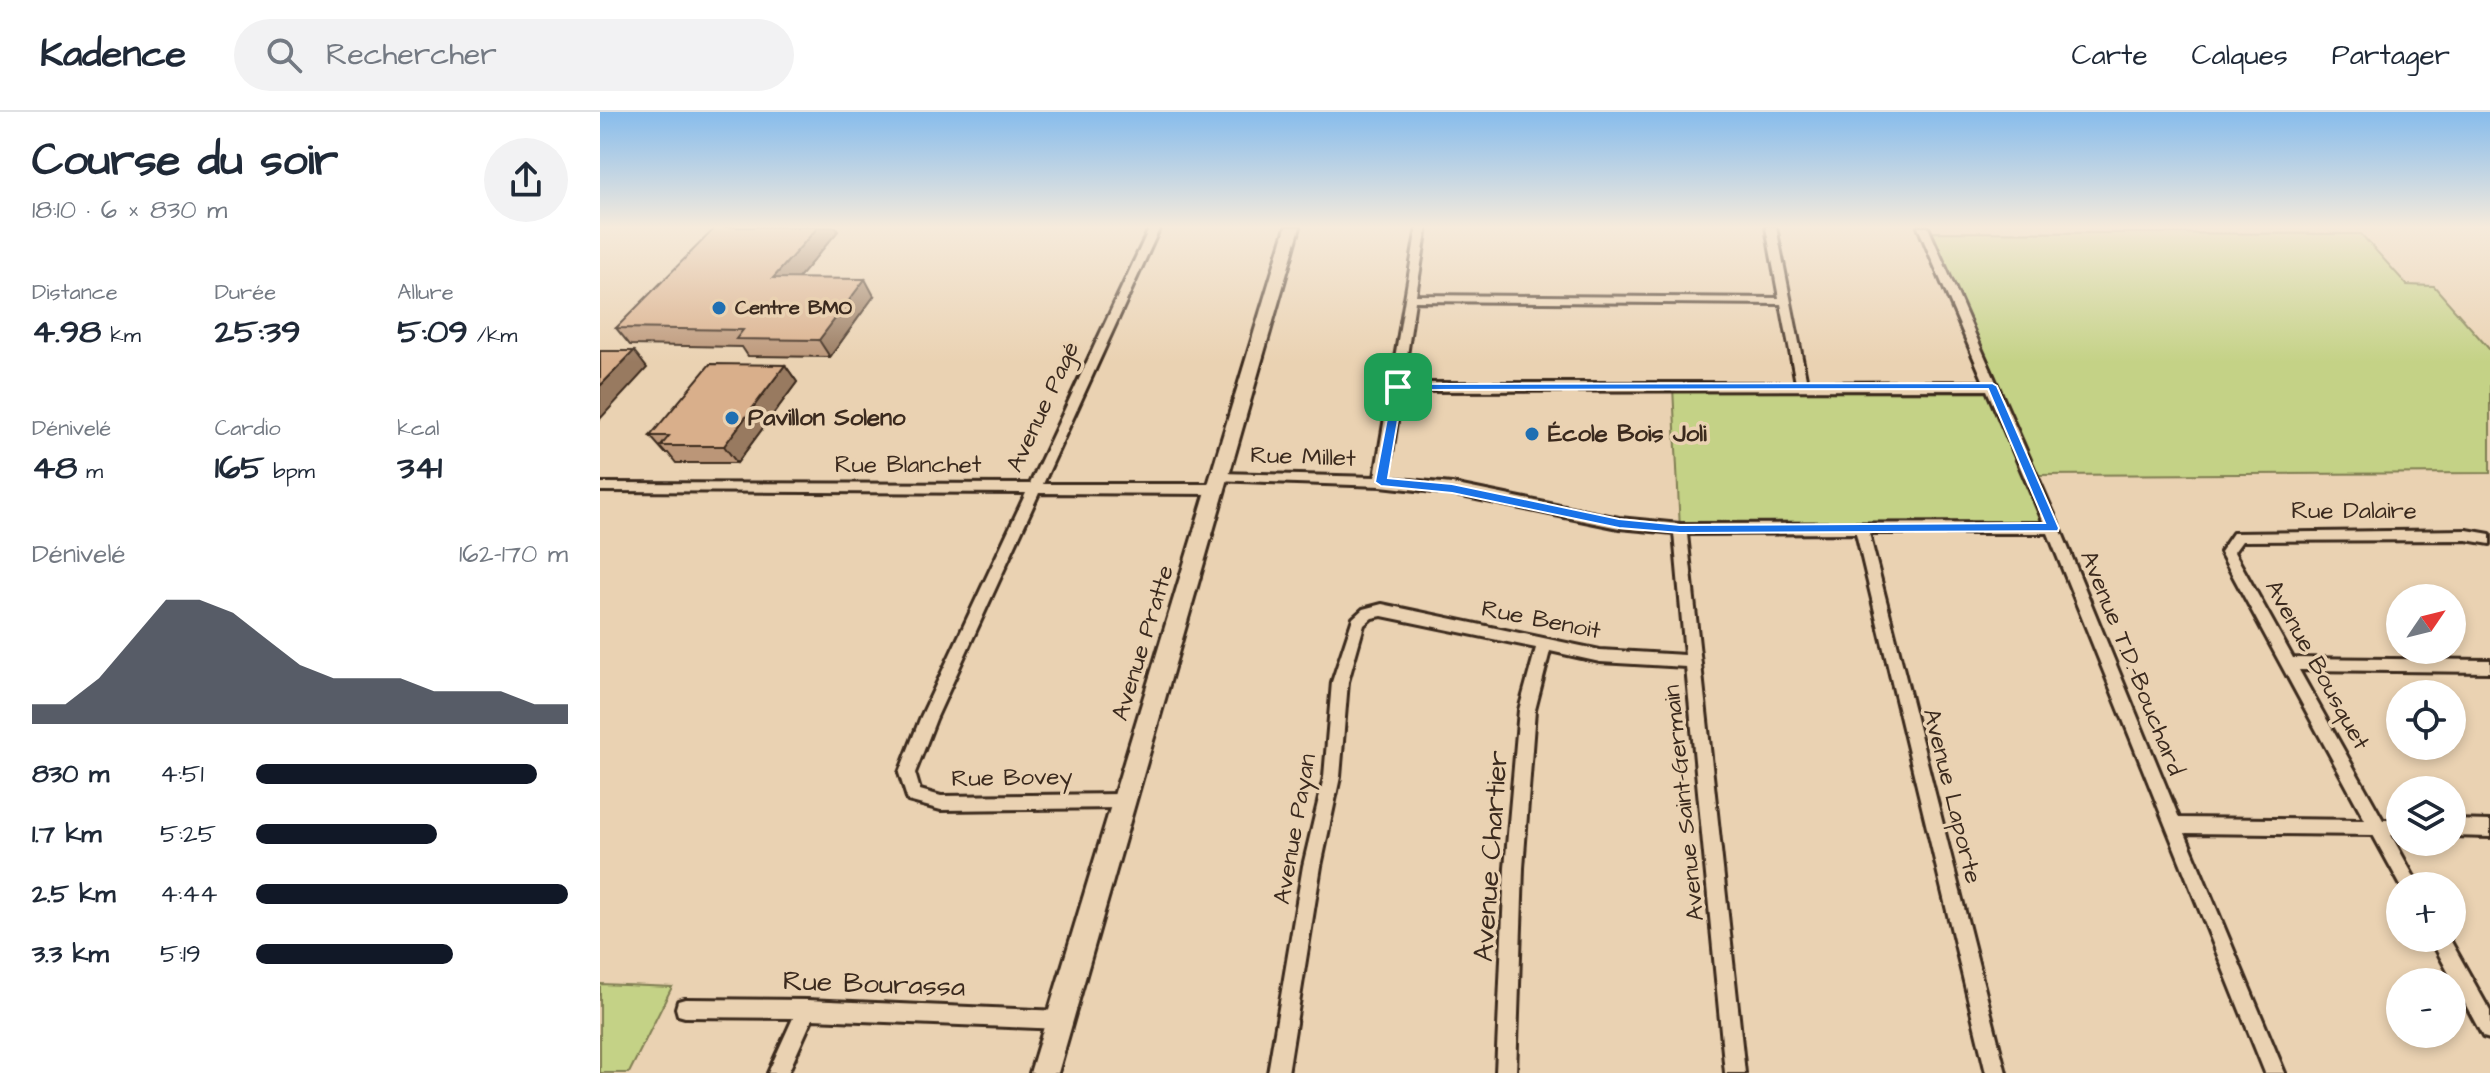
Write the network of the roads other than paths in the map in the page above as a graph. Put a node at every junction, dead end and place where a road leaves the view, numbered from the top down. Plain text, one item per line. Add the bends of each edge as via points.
1 (1134, 272) edge
2 (1280, 272) edge
3 (1416, 272) edge
4 (1779, 272) edge
5 (1942, 272) edge
6 (1412, 298) junction
7 (1785, 301) junction
8 (1802, 386) junction
9 (1992, 386) junction
10 (1398, 387) junction
11 (1381, 482) junction
12 (1217, 483) junction
13 (600, 487) edge
14 (1035, 487) junction
15 (2053, 528) junction
16 (1680, 529) junction
17 (1862, 531) junction
18 (2490, 539) edge
19 (2227, 552) joint
20 (1382, 610) joint
21 (1545, 644) junction
22 (1694, 661) junction
23 (2289, 664) junction
24 (2490, 666) edge
25 (909, 785) joint
26 (1123, 801) junction
27 (2174, 825) junction
28 (2378, 827) junction
29 (2386, 827) edge
30 (2466, 828) edge
31 (2490, 829) edge
32 (2402, 872) edge
33 (2447, 952) edge
34 (685, 1008) dead end
35 (807, 1009) junction
36 (1061, 1020) junction
37 (2490, 1030) edge
38 (778, 1073) edge
39 (1044, 1073) edge
40 (1278, 1073) edge
41 (1506, 1073) edge
42 (1735, 1073) edge
43 (1996, 1073) edge
44 (2275, 1073) edge

1 - 14 street, Avenue Pagé
2 - 12 street, Avenue Pratte
3 - 6 street
4 - 7 street
5 - 9 street, Avenue T.D.-Bouchard
6 - 7 street
6 - 10 street
7 - 8 street
8 - 9 street
8 - 10 street
9 - 15 street, Avenue T.D.-Bouchard
10 - 11 street
11 - 12 street, Rue Millet
11 - 16 street, Rue Millet via 1452,489 1619,523
12 - 14 street, Rue Blanchet
12 - 26 street, Avenue Pratte
13 - 14 street, Rue Blanchet
14 - 25 street, Avenue Pagé via 928,719 907,773
15 - 17 street, Rue Millet
15 - 27 street, Avenue T.D.-Bouchard
16 - 17 street, Rue Millet
16 - 22 street, Avenue Saint-Germain
17 - 43 street, Avenue Laporte
18 - 19 street, Rue Dalaire via 2238,536
19 - 23 street, Avenue Bousquet
20 - 21 street, Rue Benoit
20 - 40 street, Avenue Payan via 1358,622 1340,682 1332,777
21 - 22 street, Rue Benoit via 1600,656
21 - 41 street, Avenue Chartier via 1527,710
22 - 42 street, Avenue Saint-Germain
23 - 24 street
23 - 28 street, Avenue Bousquet
25 - 26 street, Rue Bovey via 914,796 941,803
26 - 36 street, Avenue Pratte
27 - 28 street
27 - 44 street, Avenue T.D.-Bouchard
28 - 29 street
28 - 32 street, Avenue Bousquet
30 - 31 street
33 - 37 street
34 - 35 street, Rue Bourassa
35 - 36 street, Rue Bourassa
35 - 38 street
36 - 39 street, Avenue Pratte

